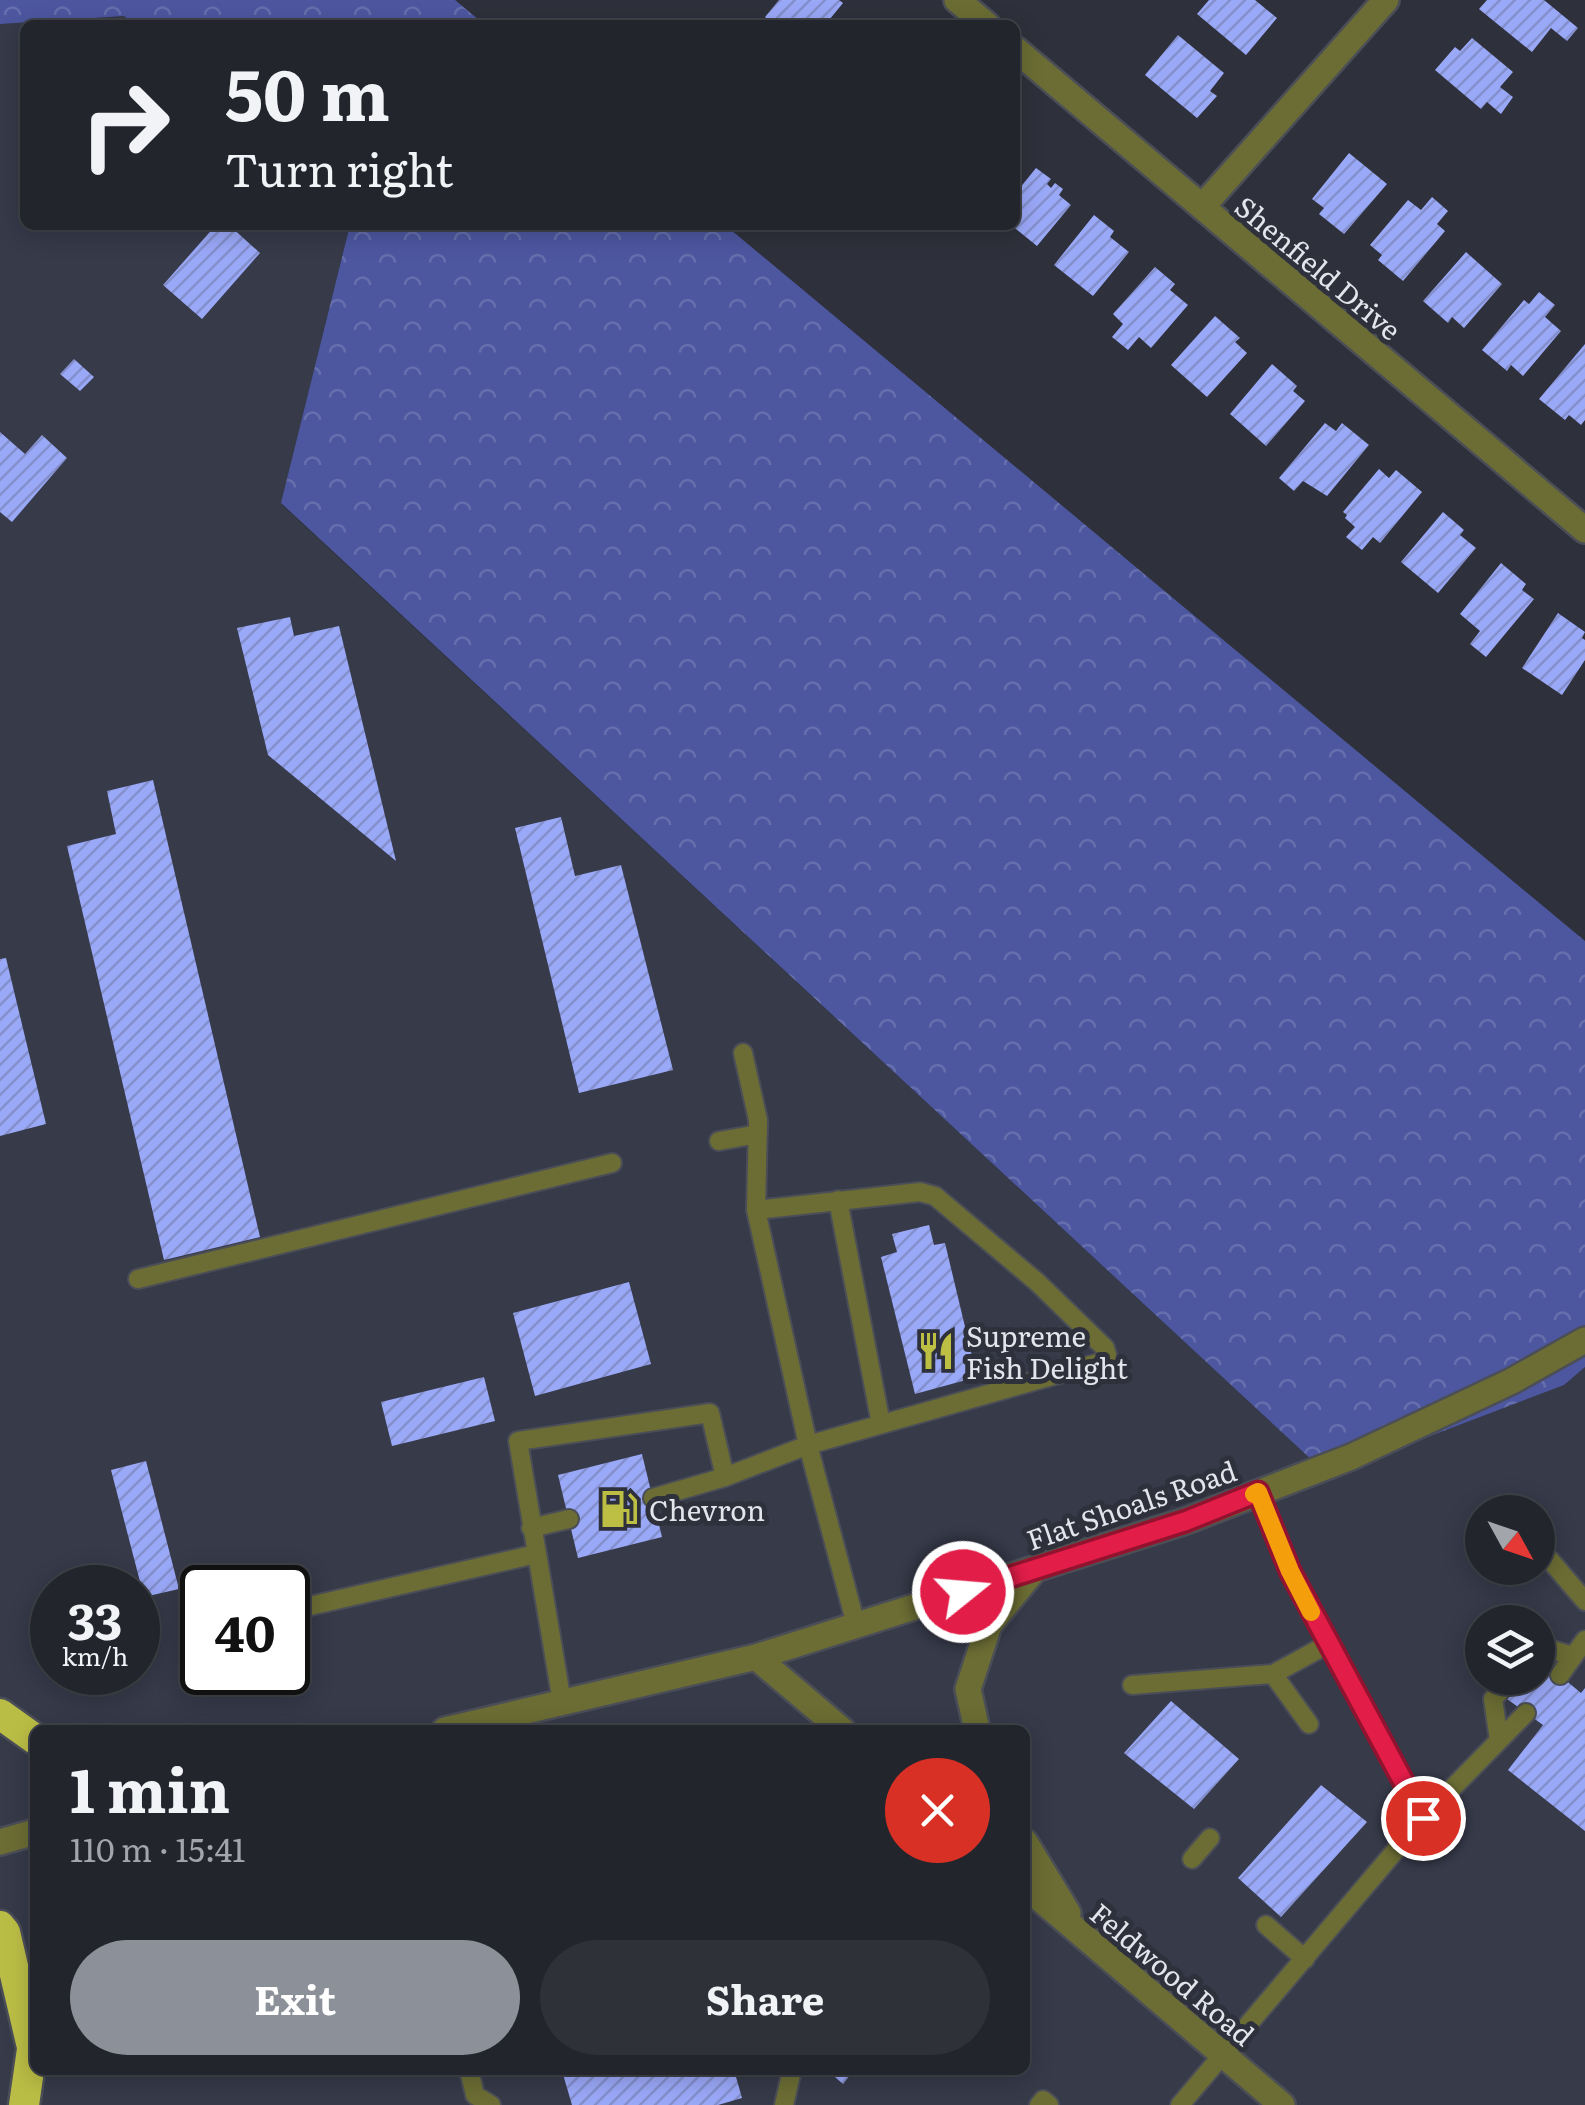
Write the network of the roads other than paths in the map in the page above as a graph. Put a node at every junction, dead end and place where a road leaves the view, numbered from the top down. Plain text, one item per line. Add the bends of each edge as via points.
1 (957, 0) edge
2 (1386, 0) edge
3 (981, 20) edge
4 (1020, 53) edge
5 (1202, 207) junction
6 (1585, 530) edge
7 (743, 1053) dead end
8 (758, 1134) junction
9 (719, 1141) dead end
10 (612, 1163) dead end
11 (838, 1200) junction
12 (756, 1210) junction
13 (138, 1280) dead end
14 (1585, 1340) edge
15 (881, 1424) junction
16 (808, 1444) junction
17 (725, 1478) junction
18 (1258, 1492) junction
19 (653, 1498) dead end
20 (568, 1519) dead end
21 (531, 1528) junction
22 (536, 1554) junction
23 (1555, 1566) edge
24 (1034, 1569) junction
25 (1585, 1601) edge
26 (310, 1606) edge
27 (856, 1625) junction
28 (1585, 1640) edge
29 (1328, 1644) junction
30 (1555, 1650) edge
31 (1574, 1656) junction
32 (756, 1657) junction
33 (1273, 1674) junction
34 (1560, 1674) dead end
35 (1132, 1685) dead end
36 (1497, 1695) edge
37 (562, 1702) junction
38 (1526, 1713) dead end
39 (0, 1714) edge
40 (1310, 1724) dead end
41 (466, 1725) edge
42 (836, 1725) edge
43 (975, 1725) edge
44 (30, 1735) edge
45 (1500, 1740) junction
46 (1423, 1818) junction
47 (30, 1833) edge
48 (1210, 1838) dead end
49 (0, 1842) edge
50 (1030, 1850) edge
51 (1192, 1859) dead end
52 (1030, 1894) edge
53 (1266, 1925) dead end
54 (0, 1926) edge
55 (1081, 1934) junction
56 (1305, 1959) junction
57 (30, 2025) edge
58 (1222, 2054) junction
59 (30, 2059) edge
60 (470, 2075) edge
61 (791, 2075) edge
62 (24, 2105) edge
63 (490, 2105) edge
64 (784, 2105) edge
65 (1039, 2105) edge
66 (1049, 2105) edge
67 (1180, 2105) edge
68 (1282, 2105) edge

1 - 3 street
2 - 5 street
4 - 5 street, Shenfield Drive
5 - 6 street, Shenfield Drive
7 - 8 lane
8 - 9 lane
8 - 12 lane
10 - 13 lane
11 - 12 lane
11 - 15 lane
11 - 15 lane via 935,1196 1104,1348 1105,1361
12 - 16 lane
14 - 18 street, Flat Shoals Road via 1351,1456
15 - 16 lane
16 - 17 lane
16 - 27 lane
17 - 19 lane
17 - 21 lane via 710,1413 518,1441
18 - 24 street, Flat Shoals Road
18 - 29 lane
20 - 21 lane
21 - 22 lane
22 - 26 lane
22 - 37 lane
23 - 25 lane
24 - 27 street, Flat Shoals Road
24 - 43 street via 990,1626 968,1689
27 - 32 street, Flat Shoals Road
28 - 31 lane
29 - 33 lane
29 - 46 lane
30 - 31 lane
31 - 34 lane
32 - 37 street, Flat Shoals Road
32 - 42 street
33 - 35 lane
33 - 40 lane
36 - 45 lane
37 - 41 street, Flat Shoals Road
38 - 45 lane
39 - 44 highway
45 - 46 lane
46 - 56 lane
47 - 49 street
48 - 51 lane
50 - 55 street
52 - 55 street, Feldwood Road
53 - 56 lane
54 - 57 highway
55 - 58 street, Feldwood Road
56 - 58 lane
58 - 67 lane
58 - 68 street, Feldwood Road
59 - 62 highway
60 - 63 lane via 476,2095
61 - 64 lane
65 - 66 lane

